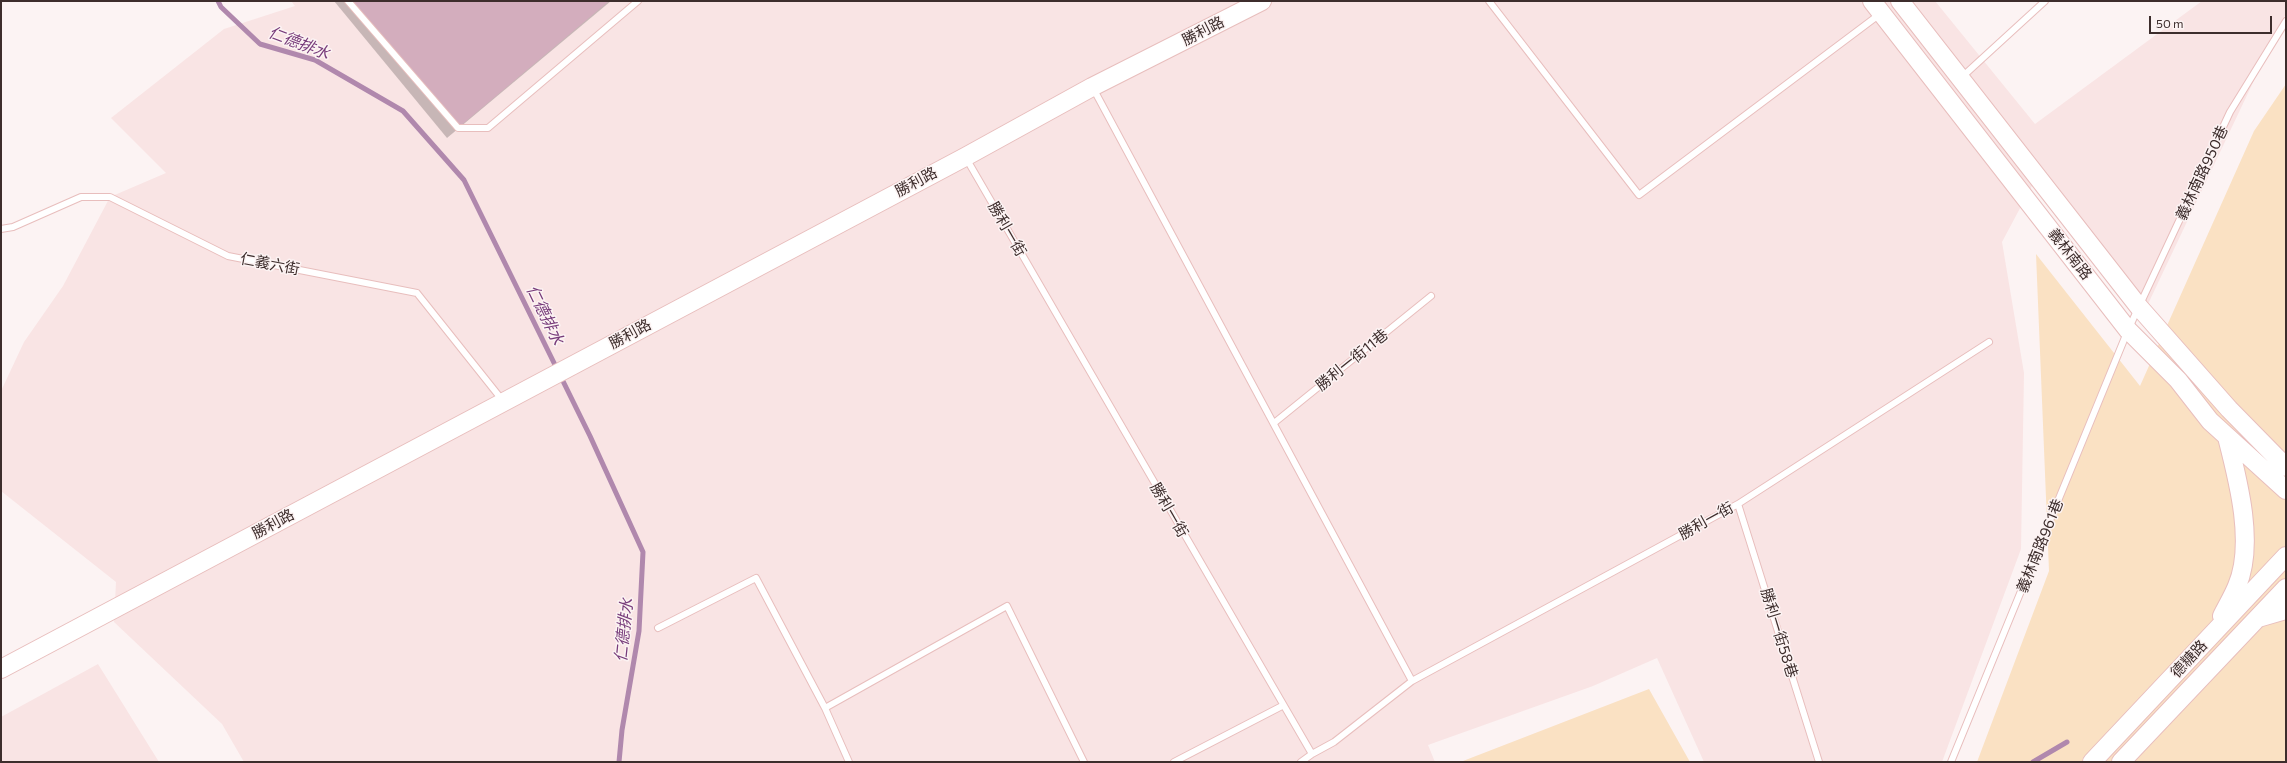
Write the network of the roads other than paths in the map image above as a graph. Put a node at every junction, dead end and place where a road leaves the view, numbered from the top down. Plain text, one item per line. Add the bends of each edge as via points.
1 (348, 1) edge
2 (638, 1) edge
3 (1262, 1) edge
4 (1489, 1) edge
5 (1900, 1) edge
6 (2045, 1) edge
7 (1877, 7) edge
8 (2286, 21) edge
9 (1960, 80) junction
10 (1092, 87) junction
11 (965, 157) junction
12 (1, 229) edge
13 (1431, 296) dead end
14 (2140, 307) junction
15 (2128, 330) junction
16 (1989, 342) dead end
17 (504, 403) junction
18 (1274, 423) junction
19 (2227, 437) junction
20 (2286, 467) edge
21 (2286, 490) edge
22 (1738, 504) junction
23 (2286, 556) edge
24 (2286, 588) edge
25 (2286, 610) edge
26 (2257, 618) junction
27 (658, 628) dead end
28 (2212, 636) junction
29 (1, 669) edge
30 (1412, 681) junction
31 (1282, 706) junction
32 (825, 708) junction
33 (1312, 754) junction
34 (849, 762) edge
35 (1084, 762) edge
36 (1174, 762) edge
37 (1301, 762) edge
38 (1819, 762) edge
39 (1951, 762) edge
40 (2092, 762) edge
41 (2121, 762) edge

1 - 2 lane via 458,128 488,128
3 - 10 street, 勝利路
4 - 7 lane via 1639,195
5 - 9 street, 義林南路
6 - 9 lane
7 - 15 street, 義林南路
8 - 14 lane, 義林南路950巷 via 2230,112
9 - 14 street, 義林南路
10 - 11 street, 勝利路
10 - 18 lane
11 - 17 street, 勝利路 via 544,378
11 - 31 lane, 勝利一街
12 - 17 lane, 仁義六街 via 81,196 110,197 228,256 417,293
13 - 18 lane, 勝利一街11巷
14 - 15 lane, 義林南路950巷
14 - 20 street, 義林南路 via 2229,409
15 - 19 street, 義林南路 via 2178,380 2210,421
15 - 39 lane, 義林南路961巷
16 - 22 lane, 勝利一街
17 - 29 street, 勝利路
18 - 30 lane
19 - 21 street, 義林南路
19 - 28 street via 2240,490 2244,552 2238,584
22 - 30 lane, 勝利一街
22 - 38 lane, 勝利一街58巷
23 - 28 street, 德糖路
24 - 26 street, 德糖路
25 - 26 street
26 - 41 street, 德糖路
27 - 32 lane via 756,578
28 - 40 street, 德糖路
30 - 33 lane, 勝利一街 via 1334,742
31 - 33 lane, 勝利一街
31 - 36 lane
32 - 34 lane
32 - 35 lane via 1007,606
33 - 37 lane

